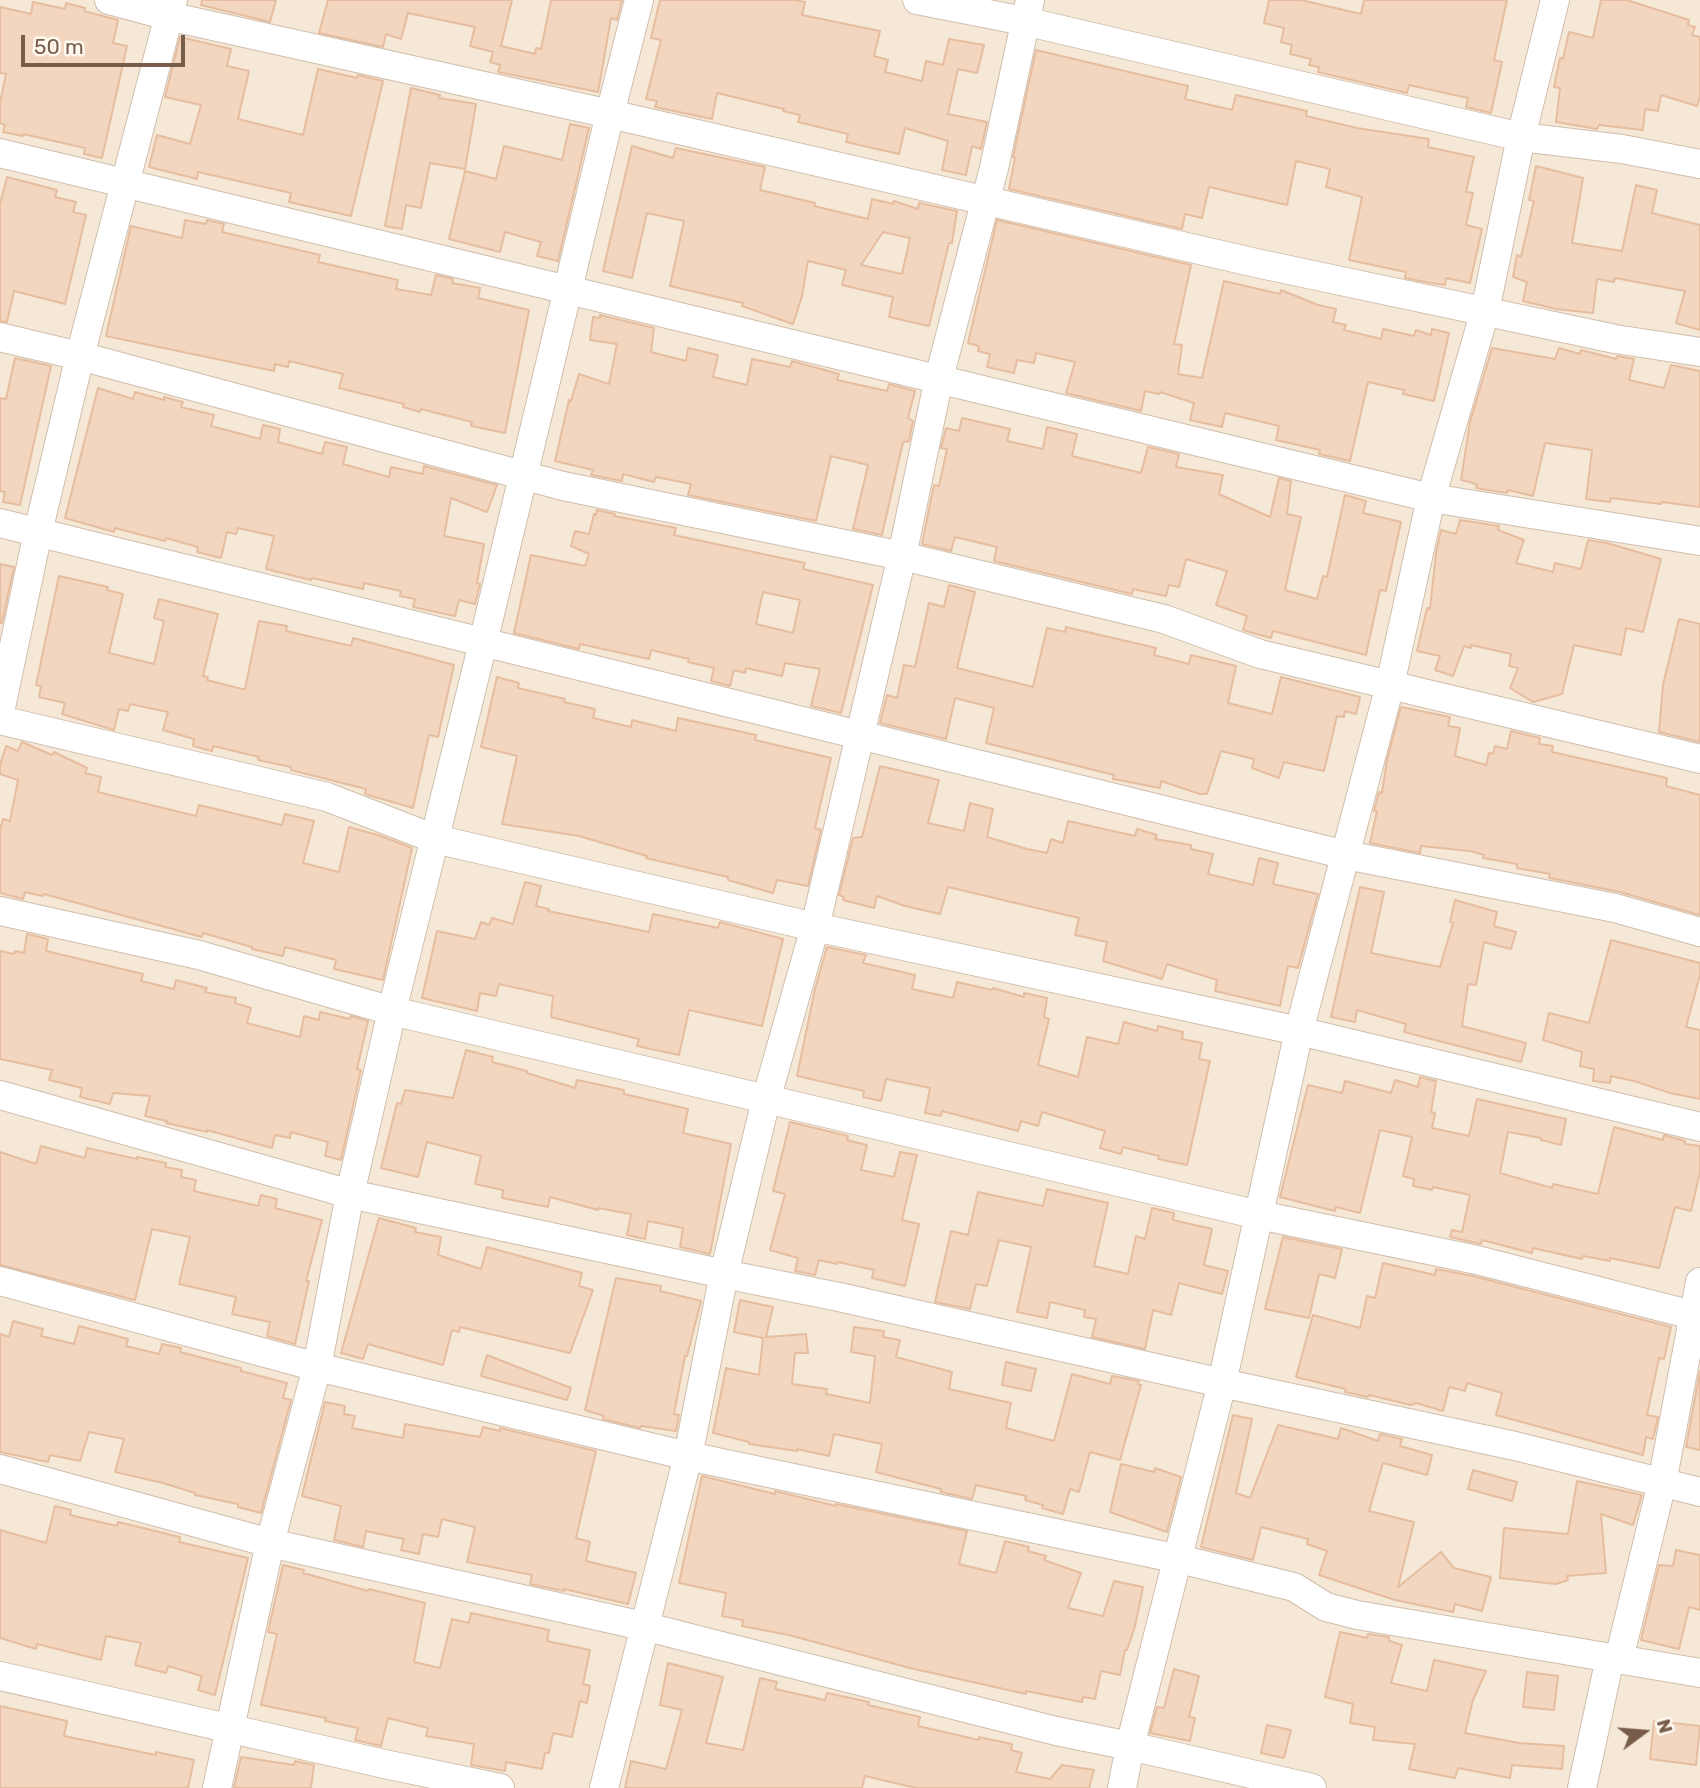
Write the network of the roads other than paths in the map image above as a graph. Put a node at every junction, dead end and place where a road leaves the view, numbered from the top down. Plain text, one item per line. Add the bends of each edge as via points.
1 (109, 0) edge
2 (639, 0) edge
3 (917, 0) edge
4 (1555, 0) edge
5 (171, 8) edge
6 (1027, 11) edge
7 (610, 114) junction
8 (1521, 137) junction
9 (0, 153) edge
10 (1700, 164) edge
11 (123, 184) junction
12 (985, 201) junction
13 (567, 289) junction
14 (1485, 311) junction
15 (0, 337) edge
16 (1700, 352) edge
17 (80, 356) junction
18 (939, 378) junction
19 (522, 473) junction
20 (1431, 498) junction
21 (0, 523) edge
22 (38, 531) junction
23 (1700, 541) edge
24 (902, 555) junction
25 (483, 643) junction
26 (1390, 685) junction
27 (0, 712) edge
28 (0, 720) edge
29 (859, 735) junction
30 (1700, 759) edge
31 (435, 839) junction
32 (1346, 855) junction
33 (0, 911) edge
34 (816, 927) junction
35 (1700, 932) edge
36 (392, 1011) junction
37 (1299, 1031) junction
38 (0, 1095) edge
39 (766, 1100) junction
40 (1700, 1127) edge
41 (350, 1194) junction
42 (1259, 1215) junction
43 (724, 1274) junction
44 (0, 1281) edge
45 (1700, 1282) edge
46 (1696, 1316) edge
47 (317, 1367) junction
48 (1222, 1383) junction
49 (688, 1456) junction
50 (0, 1469) edge
51 (1662, 1483) junction
52 (1700, 1492) edge
53 (270, 1543) junction
54 (1179, 1559) junction
55 (643, 1626) junction
56 (1614, 1658) junction
57 (1700, 1673) edge
58 (0, 1676) edge
59 (230, 1728) junction
60 (1130, 1746) junction
61 (217, 1788) edge
62 (500, 1788) edge
63 (604, 1788) edge
64 (1122, 1788) edge
65 (1312, 1788) edge
66 (1582, 1788) edge

1 - 5 street
2 - 7 street
3 - 6 street
4 - 8 street
5 - 7 street
5 - 11 street
6 - 8 street
6 - 12 street
7 - 12 street
7 - 13 street
8 - 10 street
8 - 14 street
9 - 11 street
11 - 13 street
11 - 17 street
12 - 14 street
12 - 18 street
13 - 18 street
13 - 19 street
14 - 16 street
14 - 20 street
15 - 17 street
17 - 19 street
17 - 22 street
18 - 20 street
18 - 24 street
19 - 24 street via 563,486
19 - 25 street
20 - 23 street
20 - 26 street
21 - 22 street
22 - 25 street
22 - 27 street
24 - 26 street via 1164,619 1260,654
24 - 29 street
25 - 29 street
25 - 31 street
26 - 30 street
26 - 32 street
28 - 31 street via 327,797
29 - 32 street
29 - 34 street
31 - 34 street
31 - 36 street
32 - 35 street via 1615,908
32 - 37 street
33 - 36 street via 199,955
34 - 37 street
34 - 39 street
36 - 39 street
36 - 41 street
37 - 40 street
37 - 42 street
38 - 41 street
39 - 42 street
39 - 43 street
41 - 43 street
41 - 47 street
42 - 46 street via 1477,1260
42 - 48 street
43 - 48 street
43 - 49 street
44 - 47 street
45 - 46 street
46 - 51 street
47 - 49 street
47 - 53 street
48 - 51 street via 1515,1446
48 - 54 street
49 - 54 street
49 - 55 street
50 - 53 street
51 - 52 street
51 - 56 street
53 - 55 street
53 - 59 street
54 - 56 street via 1294,1587 1326,1607 1357,1615
54 - 60 street
55 - 60 street
55 - 63 street
56 - 57 street
56 - 66 street
58 - 59 street
59 - 61 street
59 - 62 street
60 - 64 street
60 - 65 street

